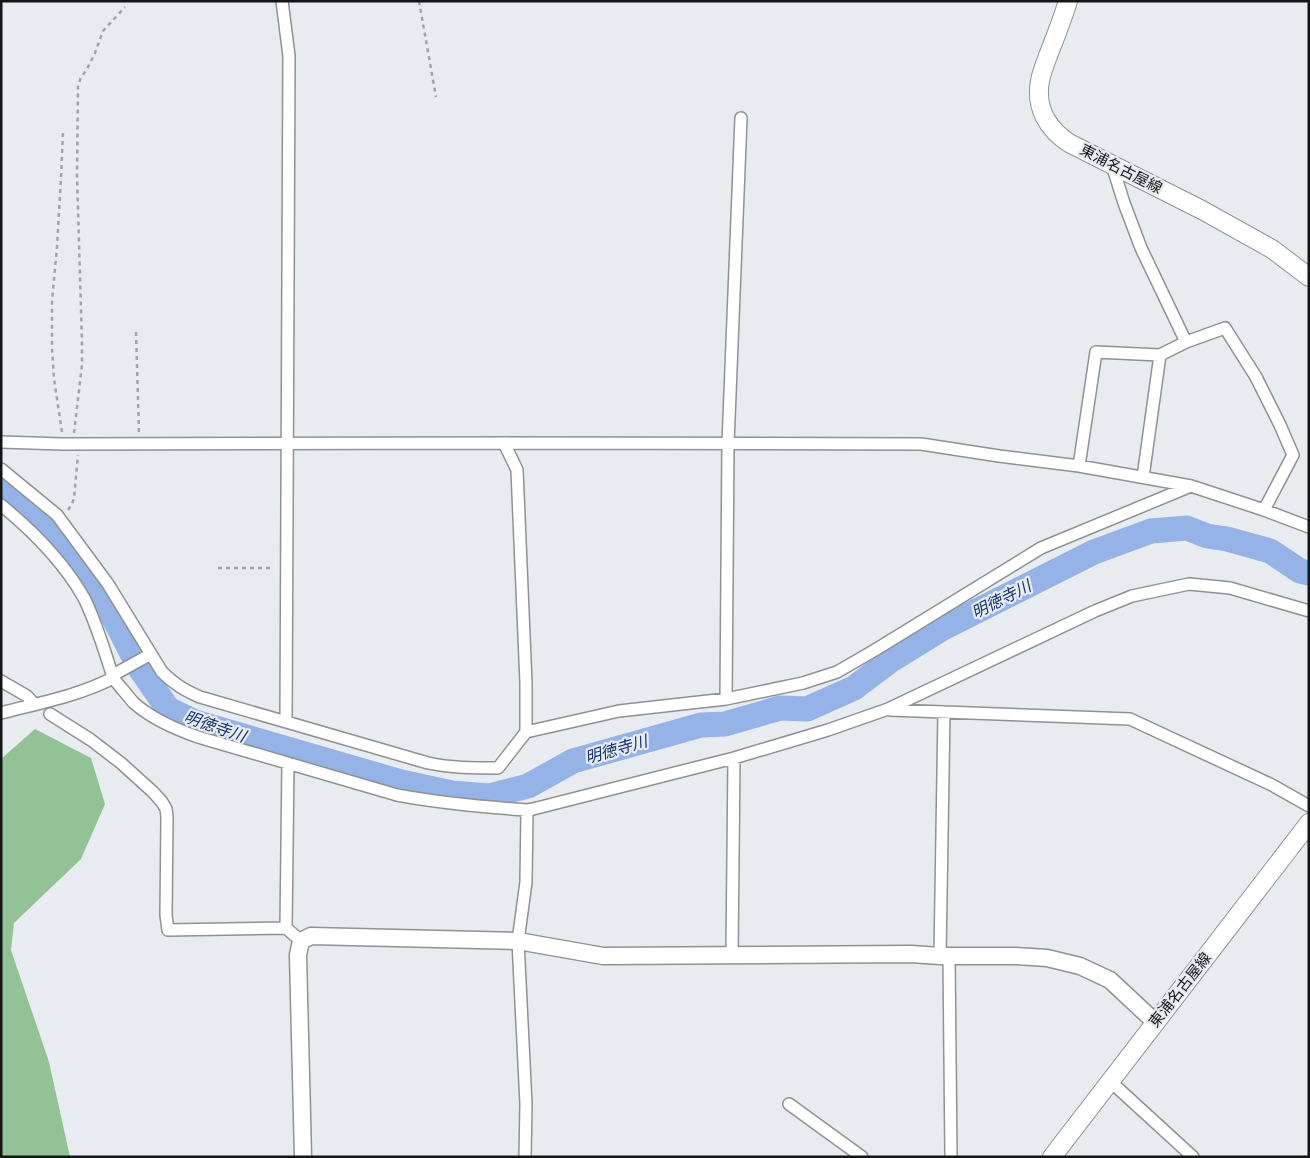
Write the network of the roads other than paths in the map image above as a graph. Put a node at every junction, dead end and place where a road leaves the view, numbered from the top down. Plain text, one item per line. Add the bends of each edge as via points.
1 (282, 1) edge
2 (1068, 1) edge
3 (741, 118) dead end
4 (1112, 165) junction
5 (1142, 180) junction
6 (1124, 202) junction
7 (1309, 276) edge
8 (1186, 342) junction
9 (1160, 355) junction
10 (1, 442) edge
11 (287, 443) junction
12 (504, 443) junction
13 (728, 444) junction
14 (1079, 466) junction
15 (1, 468) edge
16 (1143, 477) junction
17 (1192, 486) junction
18 (1, 505) edge
19 (1264, 510) junction
20 (1309, 527) edge
21 (1309, 611) edge
22 (148, 656) junction
23 (115, 675) junction
24 (1, 681) edge
25 (726, 699) junction
26 (34, 704) junction
27 (888, 709) junction
28 (944, 712) junction
29 (1, 713) edge
30 (50, 714) dead end
31 (286, 722) junction
32 (526, 732) junction
33 (734, 758) junction
34 (288, 763) junction
35 (1309, 806) edge
36 (527, 810) junction
37 (1309, 824) edge
38 (286, 928) junction
39 (518, 940) junction
40 (301, 942) junction
41 (732, 955) junction
42 (945, 956) junction
43 (1155, 1022) junction
44 (1110, 1081) junction
45 (789, 1104) dead end
46 (303, 1157) edge
47 (525, 1157) edge
48 (862, 1157) edge
49 (951, 1157) edge
50 (1052, 1157) edge
51 (1193, 1157) edge

1 - 11 street via 289,56
2 - 4 main road, 東浦名古屋線 via 1043,70 1041,106 1058,136
3 - 13 street
4 - 5 main road, 東浦名古屋線
4 - 6 street
5 - 6 street via 1127,184
5 - 7 main road, 東浦名古屋線 via 1272,249
6 - 8 street via 1141,248
8 - 9 street
8 - 19 street via 1224,328 1256,377 1280,424 1293,456
9 - 14 street via 1096,352
9 - 16 street
10 - 11 street
11 - 12 street
11 - 31 street
12 - 13 street
12 - 32 street via 517,470
13 - 14 street via 921,444
13 - 25 street
14 - 16 street
15 - 22 street via 60,518 108,584
16 - 17 street
17 - 19 street
17 - 25 street via 1041,548 837,672 803,683
18 - 23 street via 38,536 72,579 84,599
19 - 20 street
21 - 27 street via 1230,588 1189,584 1132,596
22 - 23 street
22 - 31 street via 182,690
23 - 26 street via 101,684
23 - 34 street via 133,702 166,724 198,737
24 - 26 street via 27,696
25 - 32 street via 619,711
26 - 29 street
27 - 28 street
27 - 33 street
28 - 35 street via 1130,719 1272,785
28 - 42 street
30 - 38 street via 121,763 153,792 166,809 168,930
31 - 32 street via 428,763 467,768 498,768
33 - 36 street
33 - 41 street
34 - 36 street via 397,795 461,805
34 - 38 street
36 - 39 street via 526,882
37 - 43 main road, 東浦名古屋線
38 - 40 street
39 - 40 street via 311,936
39 - 41 street via 603,956
39 - 47 street via 526,1104
40 - 46 street via 298,955
41 - 42 street
42 - 43 street via 1047,958 1080,966 1110,980
42 - 49 street
43 - 44 main road, 東浦名古屋線
44 - 50 main road, 東浦名古屋線
44 - 51 street
45 - 48 street

